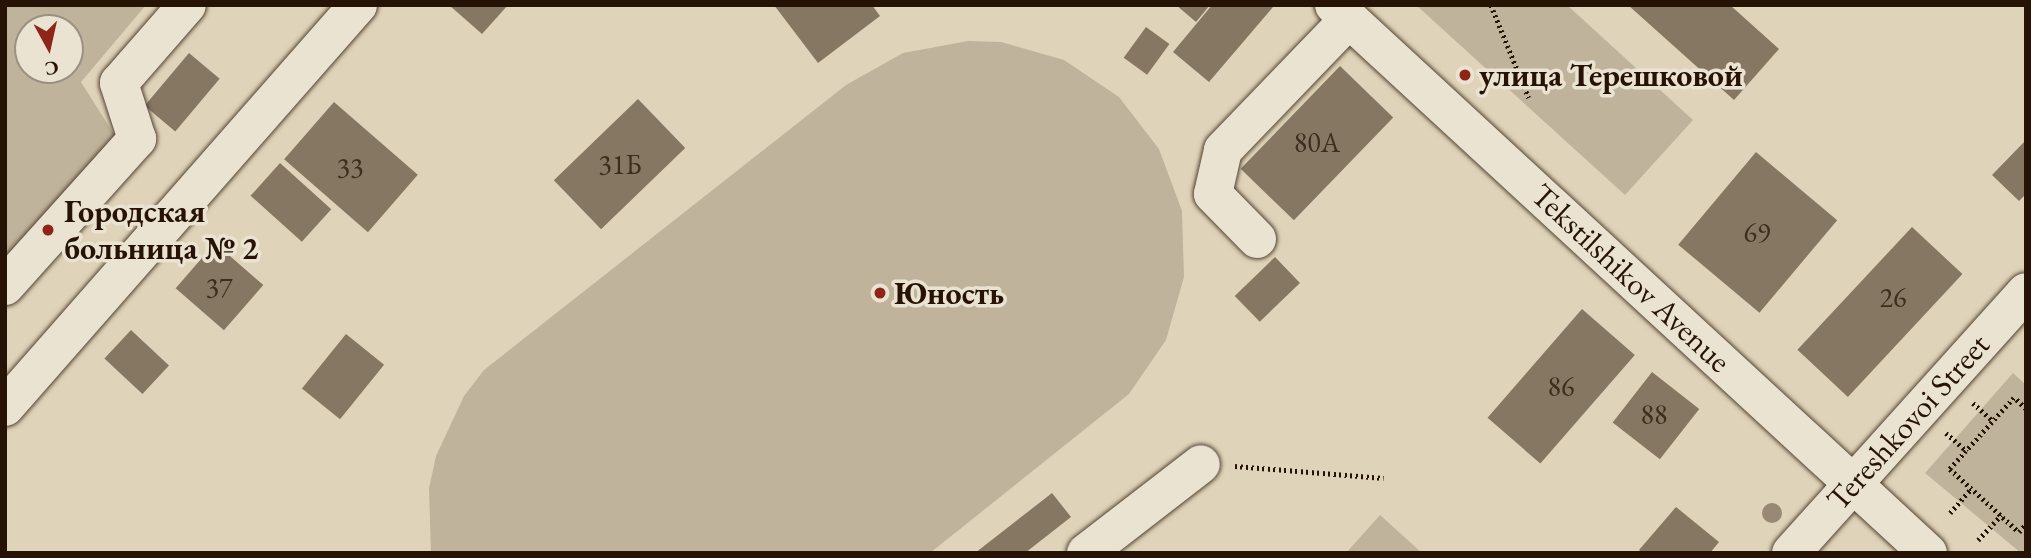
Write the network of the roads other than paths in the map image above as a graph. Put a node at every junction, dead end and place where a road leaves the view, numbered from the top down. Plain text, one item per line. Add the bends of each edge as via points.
1 (187, 5) edge
2 (358, 5) edge
3 (1341, 12) edge
4 (1257, 239) dead end
5 (5, 286) edge
6 (2026, 292) edge
7 (5, 407) edge
8 (1201, 464) road end
9 (1851, 483) junction
10 (1086, 553) edge
11 (1791, 553) edge
12 (1928, 553) edge

1 - 5 street via 119,83 137,139
2 - 7 street
3 - 4 street via 1223,150 1213,194
3 - 9 street, Tekstilshikov Avenue
6 - 9 street, Tereshkovoi Street
8 - 10 street
9 - 11 street, Tereshkovoi Street
9 - 12 street, Tekstilshikov Avenue

